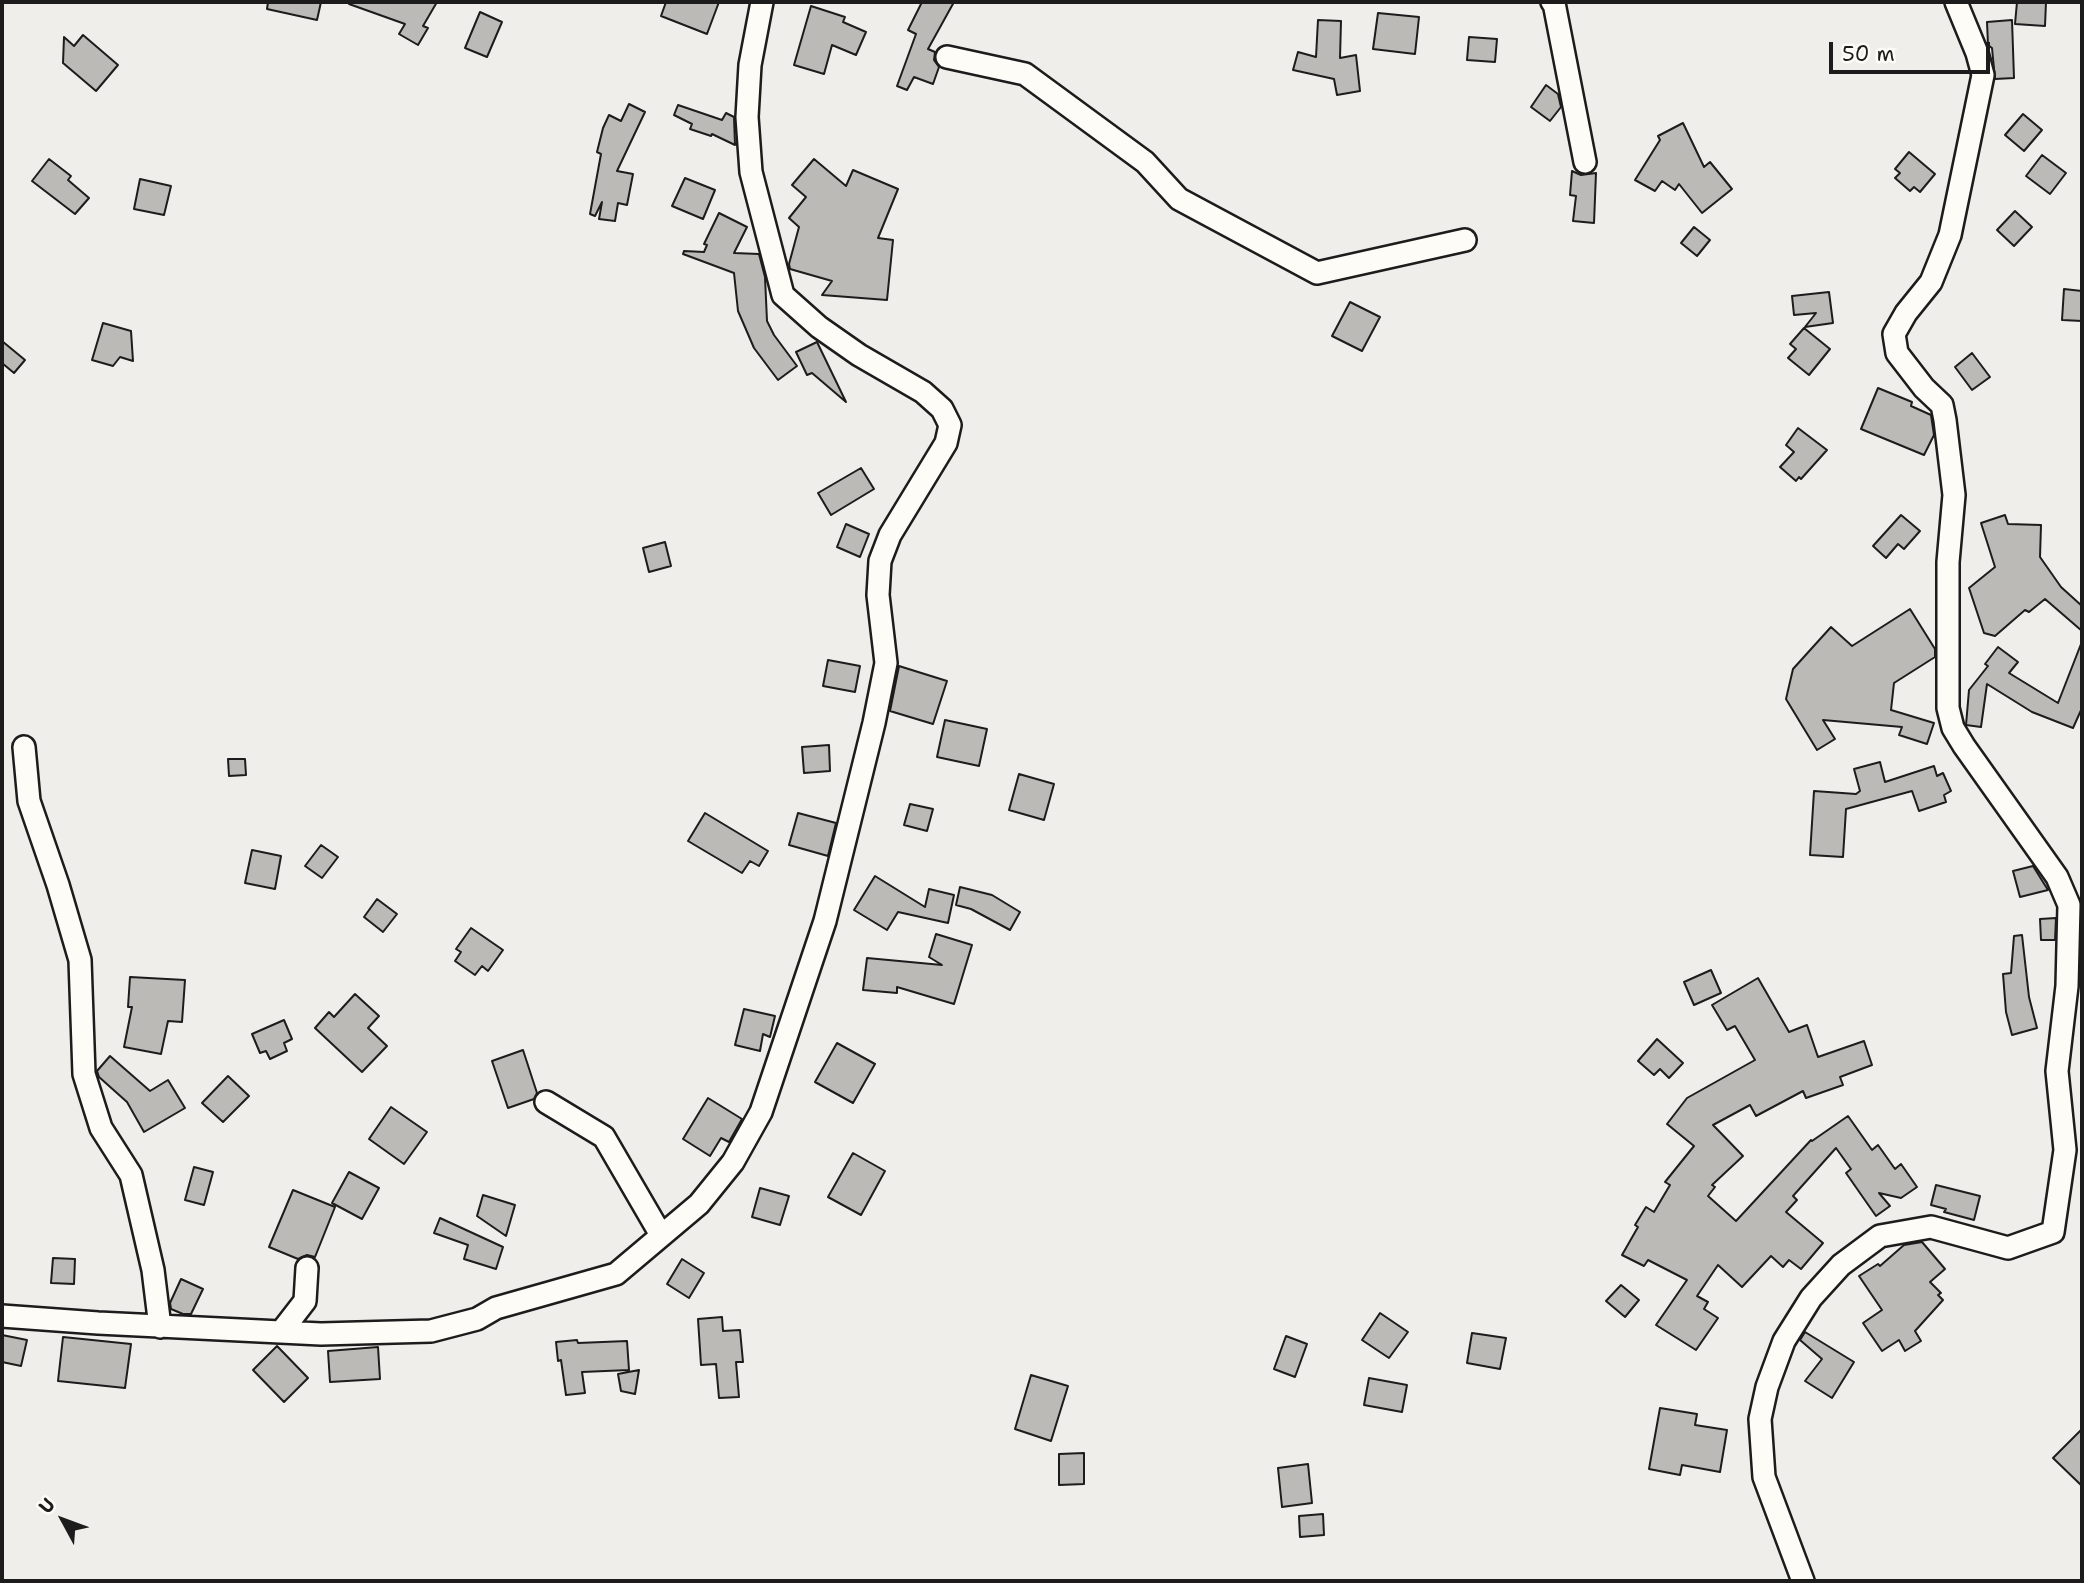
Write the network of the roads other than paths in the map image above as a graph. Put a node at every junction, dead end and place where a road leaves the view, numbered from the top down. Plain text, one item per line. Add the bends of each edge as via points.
1 (762, 2) edge
2 (1552, 2) edge
3 (1956, 2) edge
4 (947, 57) dead end
5 (1585, 162) dead end
6 (1465, 240) dead end
7 (24, 747) dead end
8 (547, 1102) dead end
9 (661, 1235) junction
10 (307, 1268) dead end
11 (2, 1315) edge
12 (160, 1327) junction
13 (281, 1332) junction
14 (1803, 1581) edge

1 - 9 street via 750,65 748,131 751,172 783,295 859,355 923,392 942,409 950,425 946,443 890,535 880,561 878,595 886,663 874,723 825,921 761,1112 733,1162 699,1204
2 - 5 street
3 - 14 street via 1983,75 1950,235 1931,282 1894,334 1896,353 1942,405 1945,420 1954,495 1948,562 1948,708 1953,727 2057,877 2069,905 2067,986 2057,1071 2065,1150 2053,1232 2008,1248 1931,1227 1880,1236 1841,1265 1811,1298 1784,1341 1760,1419 1763,1477
4 - 6 street via 1025,74 1145,162 1179,199 1317,273
7 - 12 street via 29,801 80,960 84,1074 102,1128 131,1175 153,1270
8 - 9 street via 604,1137
9 - 13 street via 616,1274 431,1331
10 - 13 street via 305,1301
11 - 12 street
12 - 13 street

